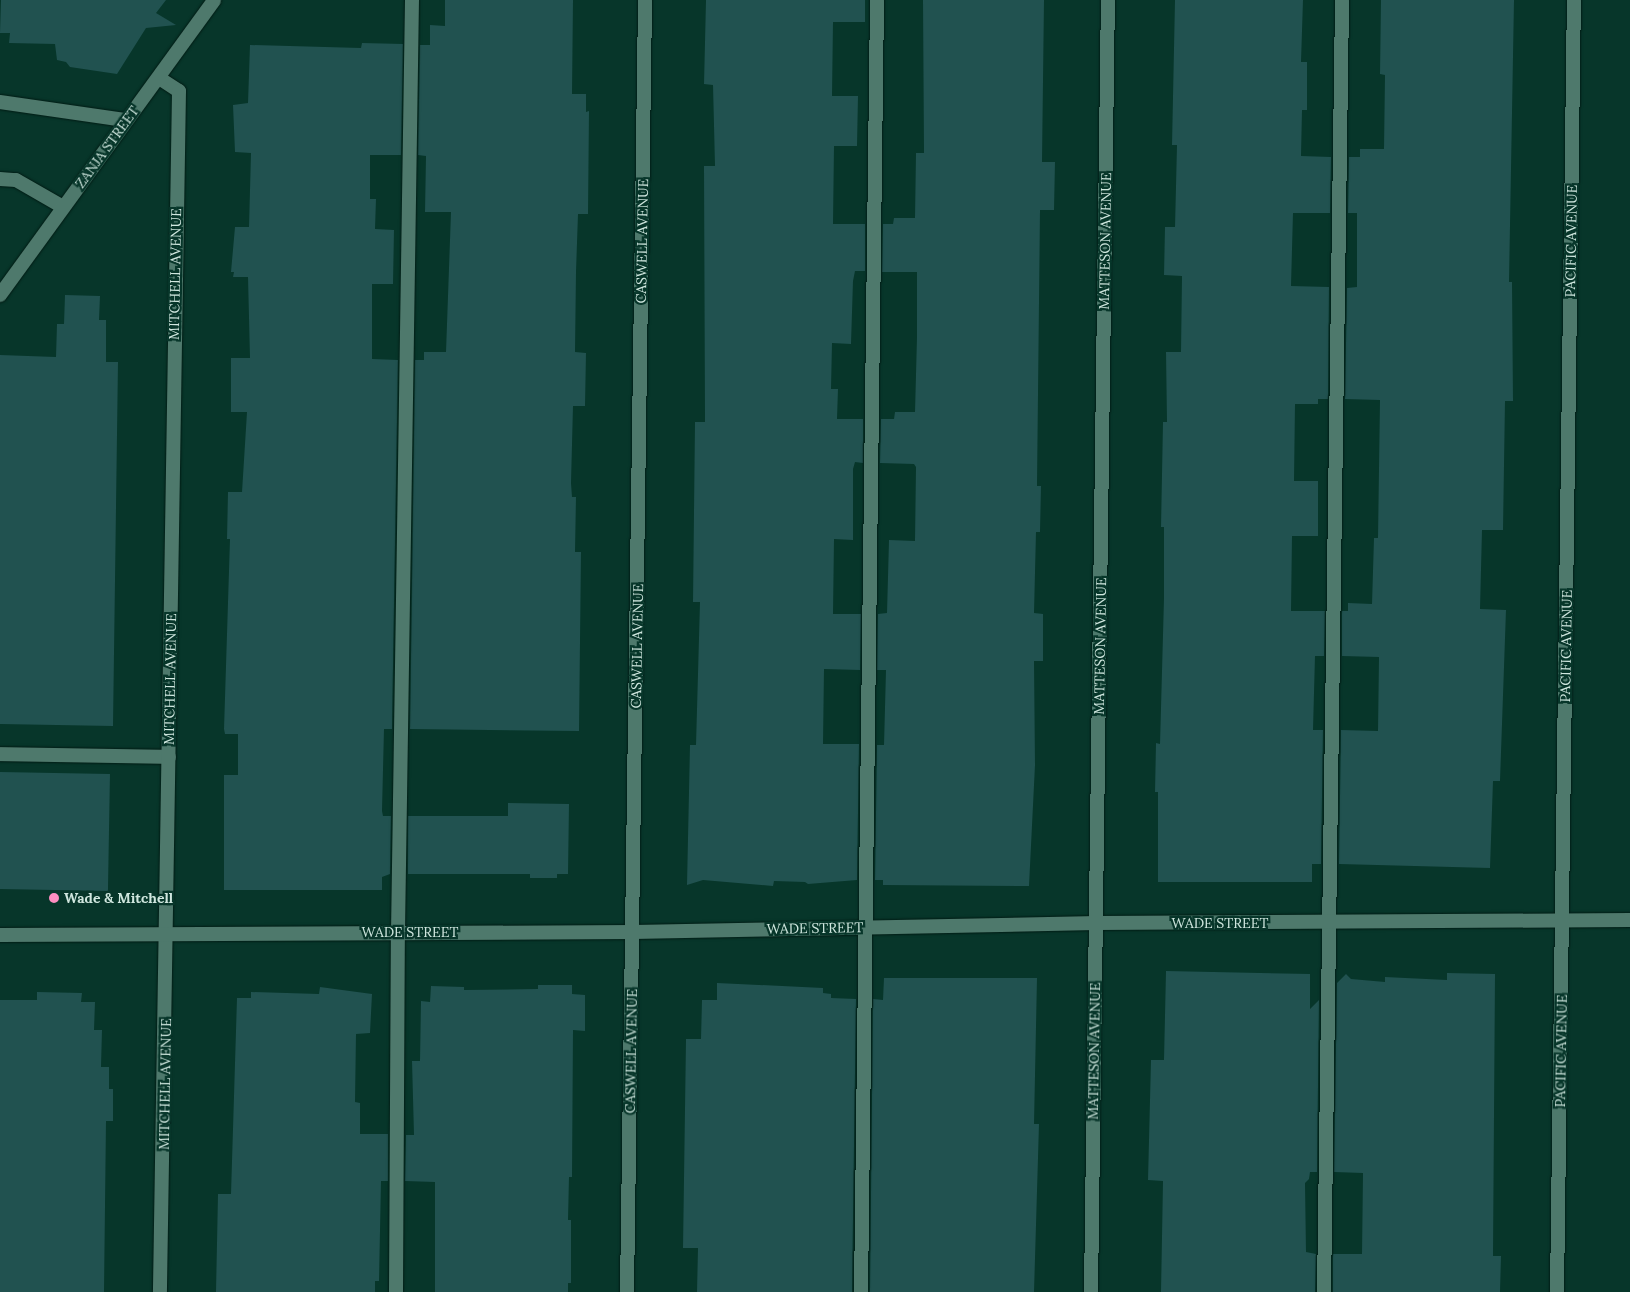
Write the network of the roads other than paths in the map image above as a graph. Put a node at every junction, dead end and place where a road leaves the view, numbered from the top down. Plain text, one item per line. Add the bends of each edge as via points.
1 (214, 0) edge
2 (412, 0) edge
3 (645, 0) edge
4 (877, 0) edge
5 (1108, 0) edge
6 (1342, 0) edge
7 (1574, 0) edge
8 (159, 78) junction
9 (0, 102) edge
10 (125, 120) junction
11 (0, 179) edge
12 (63, 207) junction
13 (0, 295) edge
14 (0, 754) edge
15 (169, 758) junction
16 (1563, 920) junction
17 (1630, 920) edge
18 (1097, 923) junction
19 (1330, 923) junction
20 (865, 927) junction
21 (168, 932) junction
22 (398, 932) junction
23 (633, 932) junction
24 (0, 935) edge
25 (160, 1292) edge
26 (396, 1292) edge
27 (627, 1292) edge
28 (861, 1292) edge
29 (1091, 1292) edge
30 (1324, 1292) edge
31 (1556, 1292) edge

1 - 8 street, ZANJA STREET
2 - 22 street
3 - 23 street, CASWELL AVENUE
4 - 20 street
5 - 18 street, MATTESON AVENUE
6 - 19 street
7 - 16 street, PACIFIC AVENUE
8 - 10 street, ZANJA STREET
8 - 15 street, MITCHELL AVENUE via 179,91
9 - 10 street
10 - 12 street, ZANJA STREET
11 - 12 street via 16,180
12 - 13 street, ZANJA STREET
14 - 15 street
15 - 21 street, MITCHELL AVENUE
16 - 17 street, WADE STREET
16 - 19 street, WADE STREET
16 - 31 street, PACIFIC AVENUE
18 - 19 street, WADE STREET
18 - 20 street, WADE STREET
18 - 29 street, MATTESON AVENUE
19 - 30 street
20 - 23 street, WADE STREET
20 - 28 street
21 - 22 street, WADE STREET
21 - 24 street, WADE STREET
21 - 25 street, MITCHELL AVENUE
22 - 23 street, WADE STREET
22 - 26 street
23 - 27 street, CASWELL AVENUE

